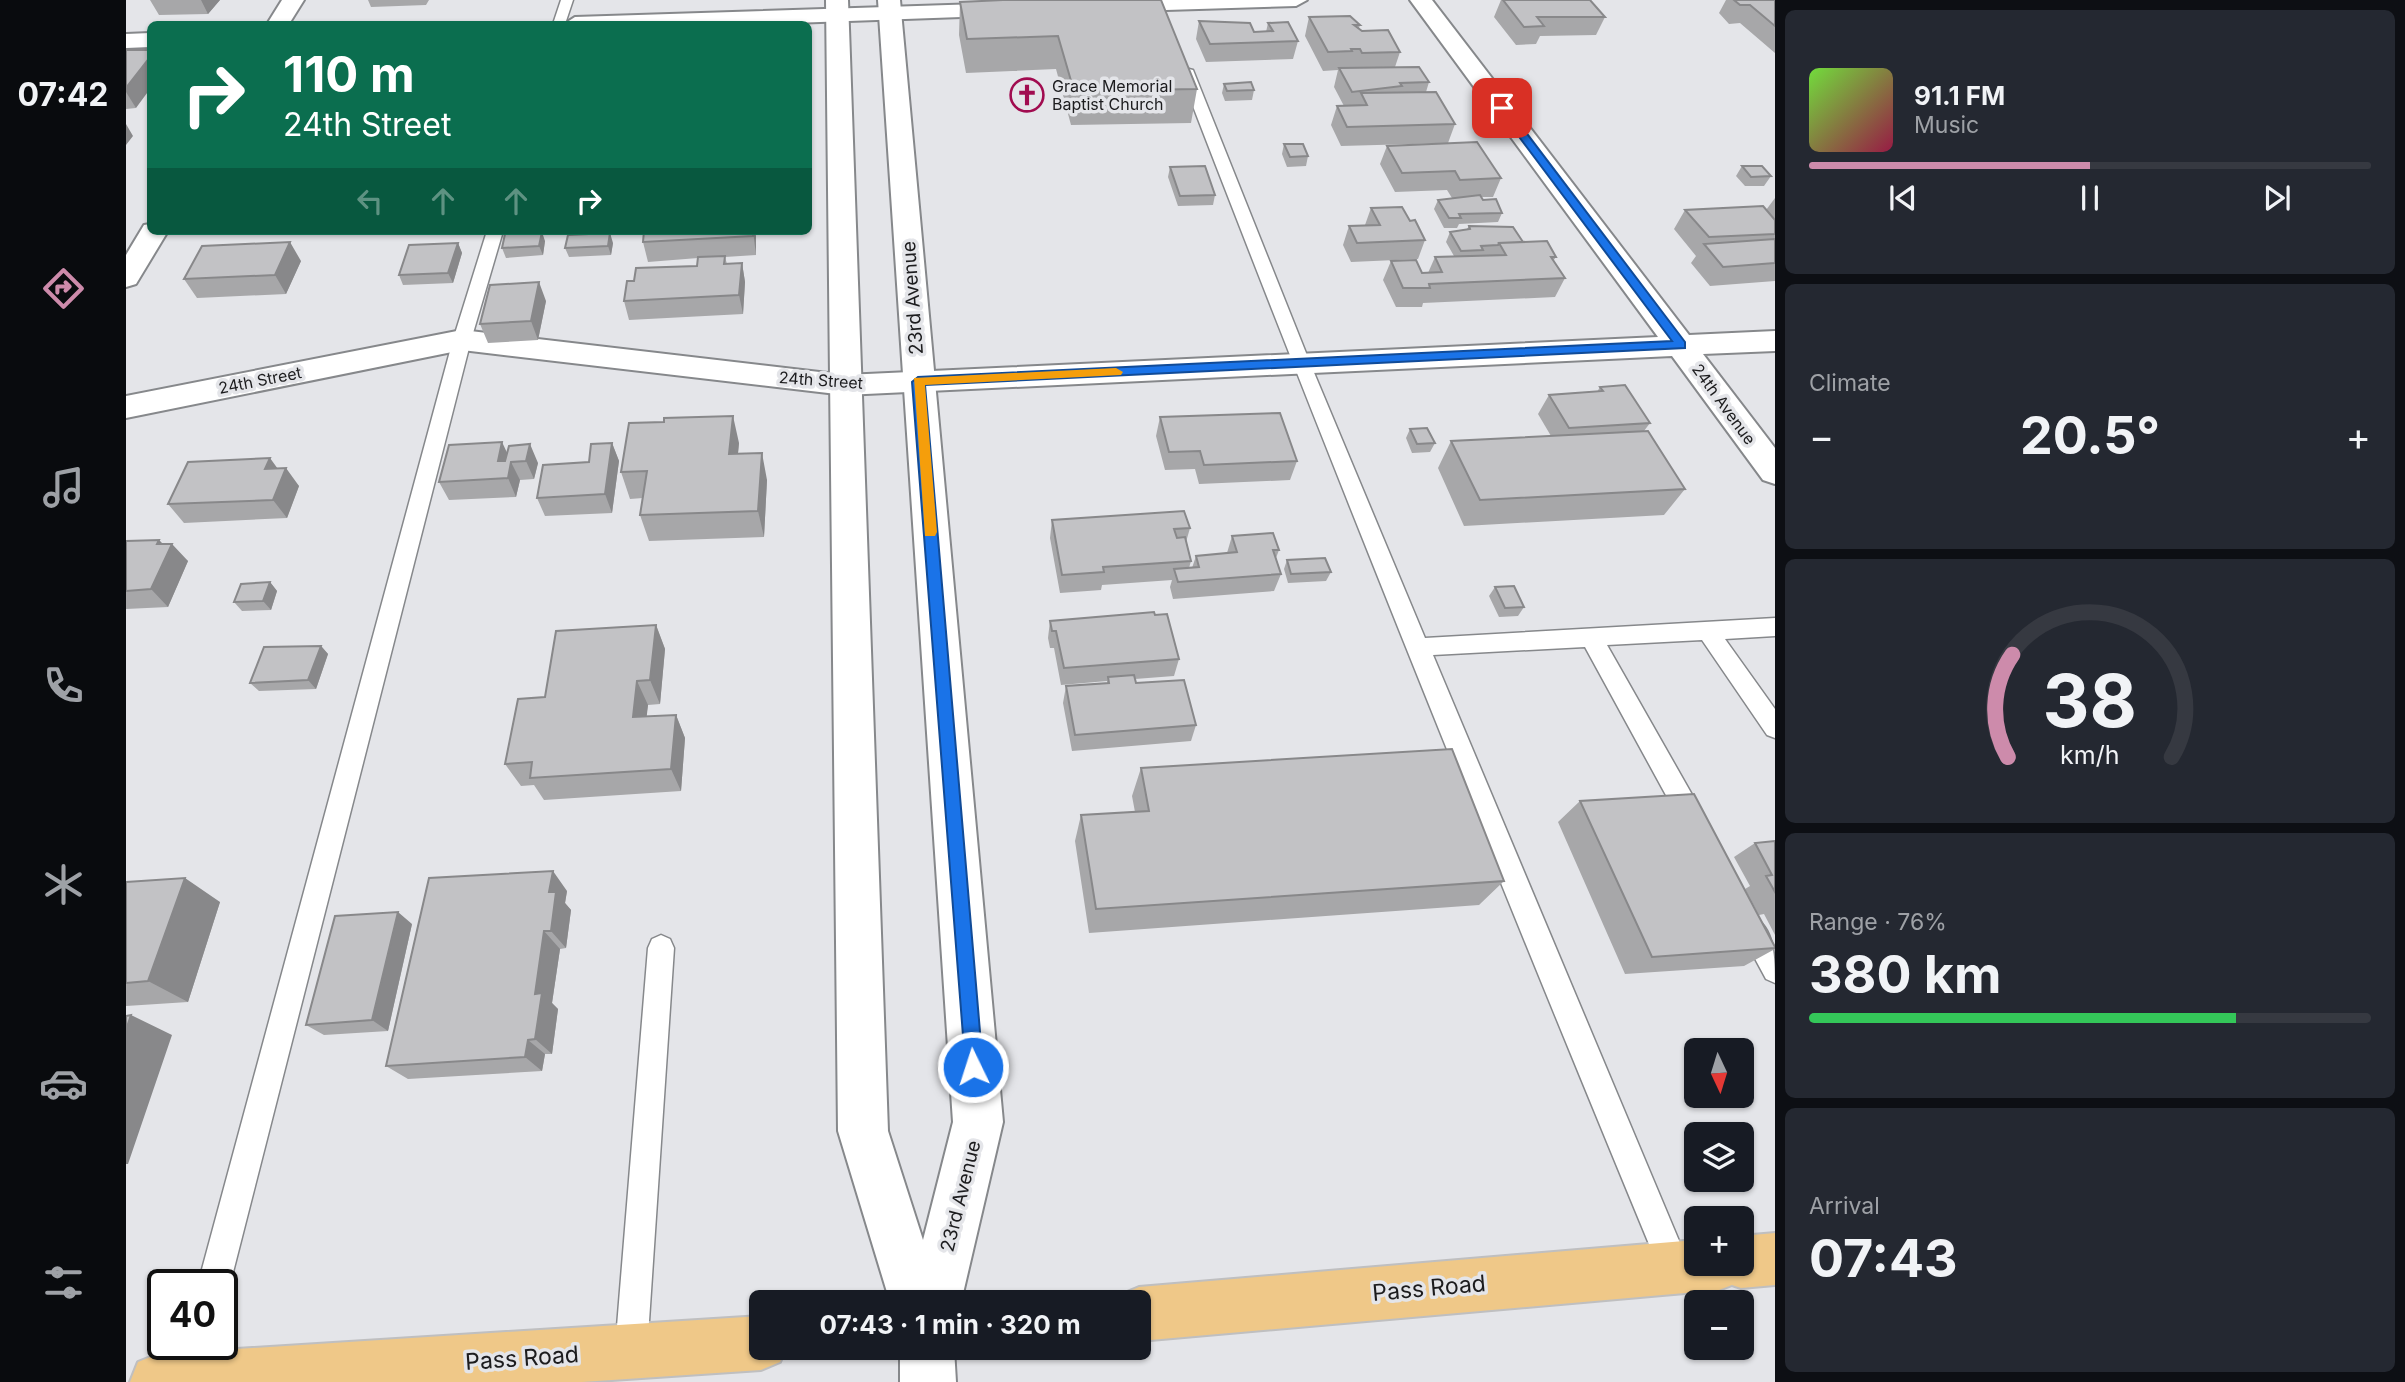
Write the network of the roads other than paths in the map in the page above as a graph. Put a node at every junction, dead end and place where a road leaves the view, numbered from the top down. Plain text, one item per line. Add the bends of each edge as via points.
1 (293, 0) edge
2 (567, 0) edge
3 (1296, 0) edge
4 (1421, 0) edge
5 (1153, 3) edge
6 (889, 7) edge
7 (1089, 7) edge
8 (837, 8) edge
9 (1037, 9) edge
10 (280, 21) edge
11 (560, 21) edge
12 (624, 21) edge
13 (1170, 30) edge
14 (147, 40) edge
15 (126, 41) edge
16 (1180, 56) edge
17 (152, 235) edge
18 (494, 235) edge
19 (126, 278) edge
20 (462, 340) junction
21 (1775, 341) edge
22 (1681, 345) junction
23 (1301, 363) junction
24 (918, 382) junction
25 (845, 385) junction
26 (126, 407) edge
27 (1775, 472) edge
28 (1775, 627) edge
29 (1708, 631) junction
30 (1592, 638) junction
31 (1418, 647) junction
32 (1775, 729) edge
33 (1703, 840) edge
34 (1742, 911) edge
35 (660, 947) dead end
36 (1775, 970) edge
37 (1684, 1238) edge
38 (1775, 1259) edge
39 (1754, 1261) edge
40 (1684, 1266) edge
41 (218, 1269) edge
42 (913, 1290) edge
43 (936, 1290) edge
44 (1151, 1313) edge
45 (749, 1344) edge
46 (631, 1351) junction
47 (927, 1360) edge
48 (182, 1368) edge
49 (928, 1382) edge

1 - 10 street
2 - 11 lane
3 - 5 street
4 - 22 street, 24th Avenue
5 - 7 street
5 - 13 lane
6 - 8 street
6 - 9 street
6 - 24 street, 23rd Avenue
8 - 12 street
8 - 25 street
14 - 15 street
16 - 23 lane
17 - 19 street
18 - 20 lane
20 - 25 street, 24th Street
20 - 26 street, 24th Street
20 - 41 lane
21 - 22 street, 24th Street
22 - 23 street, 24th Street
22 - 27 street, 24th Avenue
23 - 24 street, 24th Street
23 - 31 lane
24 - 25 street, 24th Street
24 - 43 street, 23rd Avenue via 978,1122
25 - 42 street via 863,1132
28 - 29 lane
29 - 30 lane
29 - 32 lane
30 - 31 lane
30 - 33 lane
31 - 37 lane
34 - 36 lane
35 - 46 lane
38 - 39 main road
40 - 44 main road, Pass Road
45 - 46 main road, Pass Road
46 - 48 main road, Pass Road
47 - 49 street

